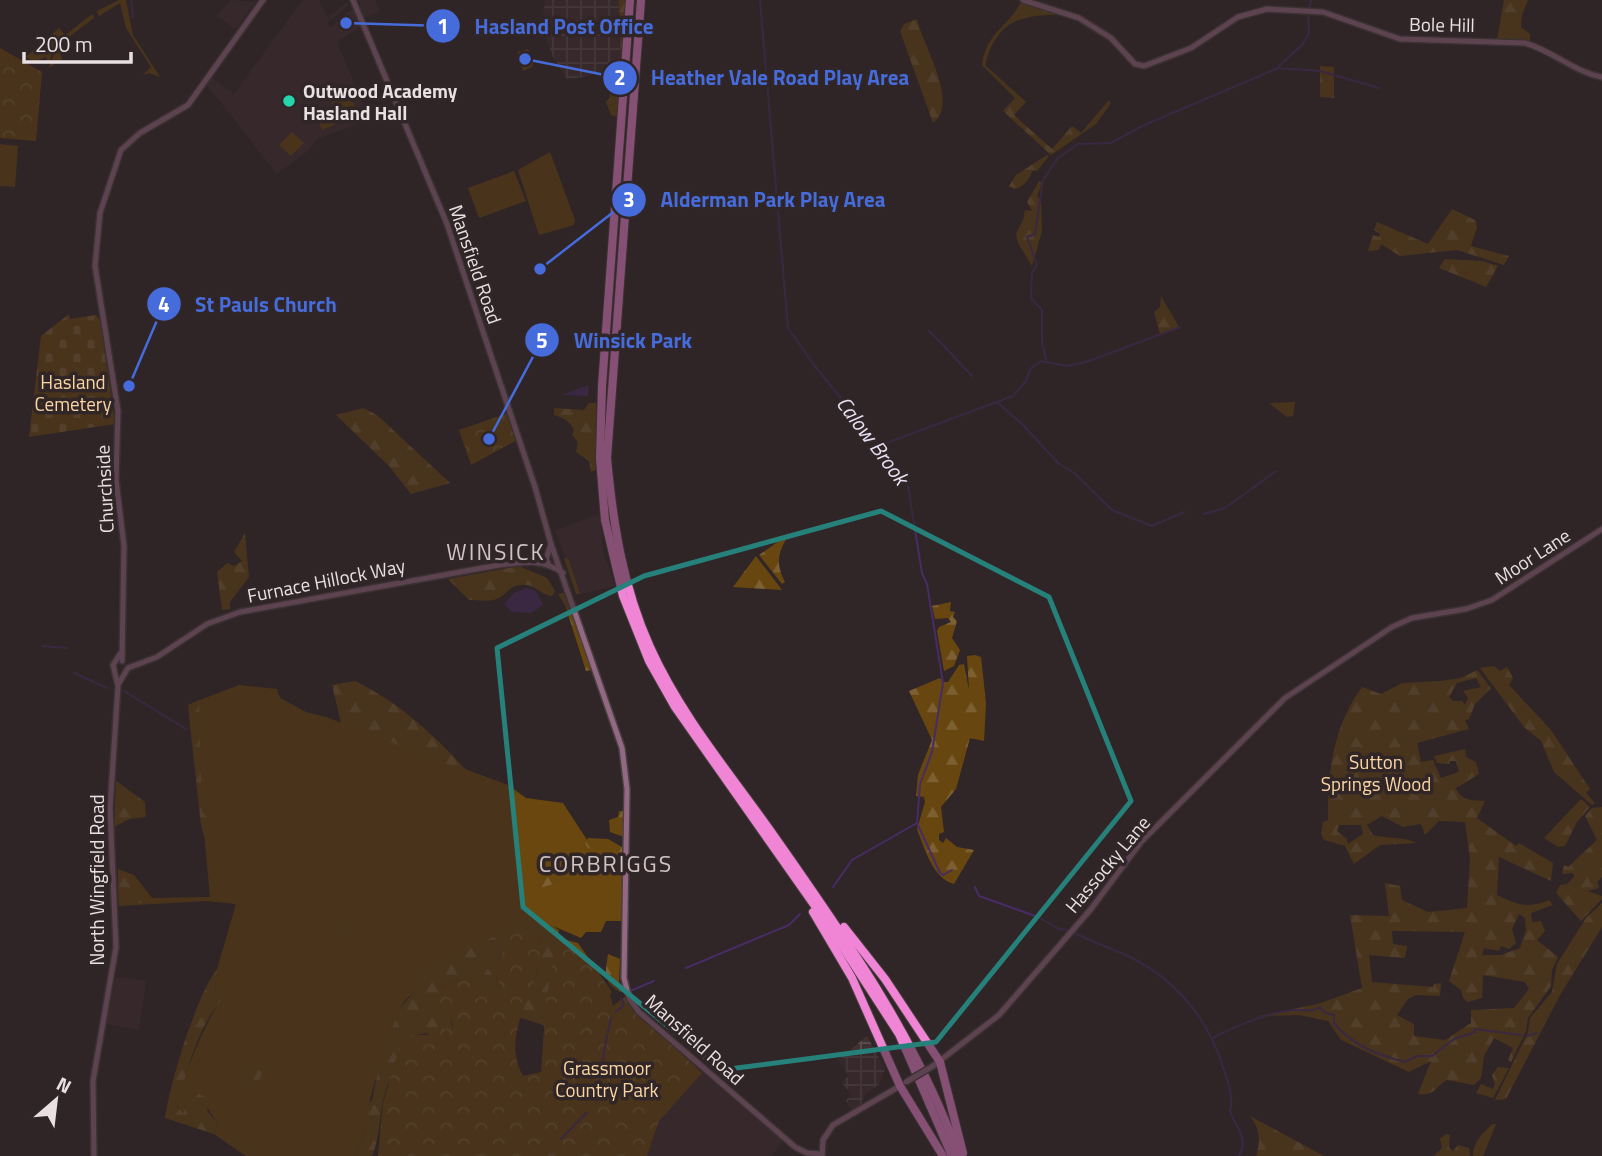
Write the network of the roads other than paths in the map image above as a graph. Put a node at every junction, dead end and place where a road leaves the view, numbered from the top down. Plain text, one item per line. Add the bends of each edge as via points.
1 (263, 0) edge
2 (353, 0) edge
3 (631, 0) edge
4 (641, 0) edge
5 (1023, 0) edge
6 (1602, 77) edge
7 (1602, 529) edge
8 (551, 544) junction
9 (557, 556) junction
10 (548, 559) junction
11 (563, 573) junction
12 (1477, 605) joint
13 (121, 666) junction
14 (776, 852) junction
15 (803, 879) junction
16 (937, 1064) junction
17 (903, 1084) junction
18 (822, 1155) edge
19 (94, 1156) edge
20 (943, 1156) edge
21 (952, 1156) edge
22 (962, 1156) edge

1 - 13 main road, Churchside via 188,105 135,136 115,160 100,213 95,267 118,411 116,480 124,546 125,613
2 - 8 main road, Mansfield Road via 447,224
3 - 14 highway via 602,386 600,458 605,520 623,596 649,661 698,743
4 - 15 highway via 607,458 618,550 649,646 680,704
5 - 6 main road, Bole Hill via 1079,18 1111,38 1135,64 1166,60 1223,26 1267,9 1347,19 1400,39 1525,43 1585,74
7 - 12 main road, Moor Lane via 1492,600
8 - 9 main road, Mansfield Road
8 - 10 main road
9 - 10 main road, Furnace Hillock Way
9 - 10 main road
9 - 11 main road, Mansfield Road
10 - 11 main road
10 - 13 main road, Furnace Hillock Way via 240,612 207,624 157,657
11 - 18 main road, Mansfield Road via 626,770 624,978 629,998 658,1030 795,1147
12 - 16 main road, Hassocky Lane via 1392,627 1285,698 1141,842 1091,909 999,1015
13 - 19 main road, North Wingfield Road via 110,808 116,947 93,1081
14 - 17 highway via 852,978
14 - 21 highway via 899,1034
15 - 16 highway via 879,971
15 - 22 highway via 887,1001
16 - 17 main road, Hassocky Lane, bridge
16 - 22 highway
17 - 18 main road, Hassocky Lane via 834,1125 823,1140
17 - 20 highway

